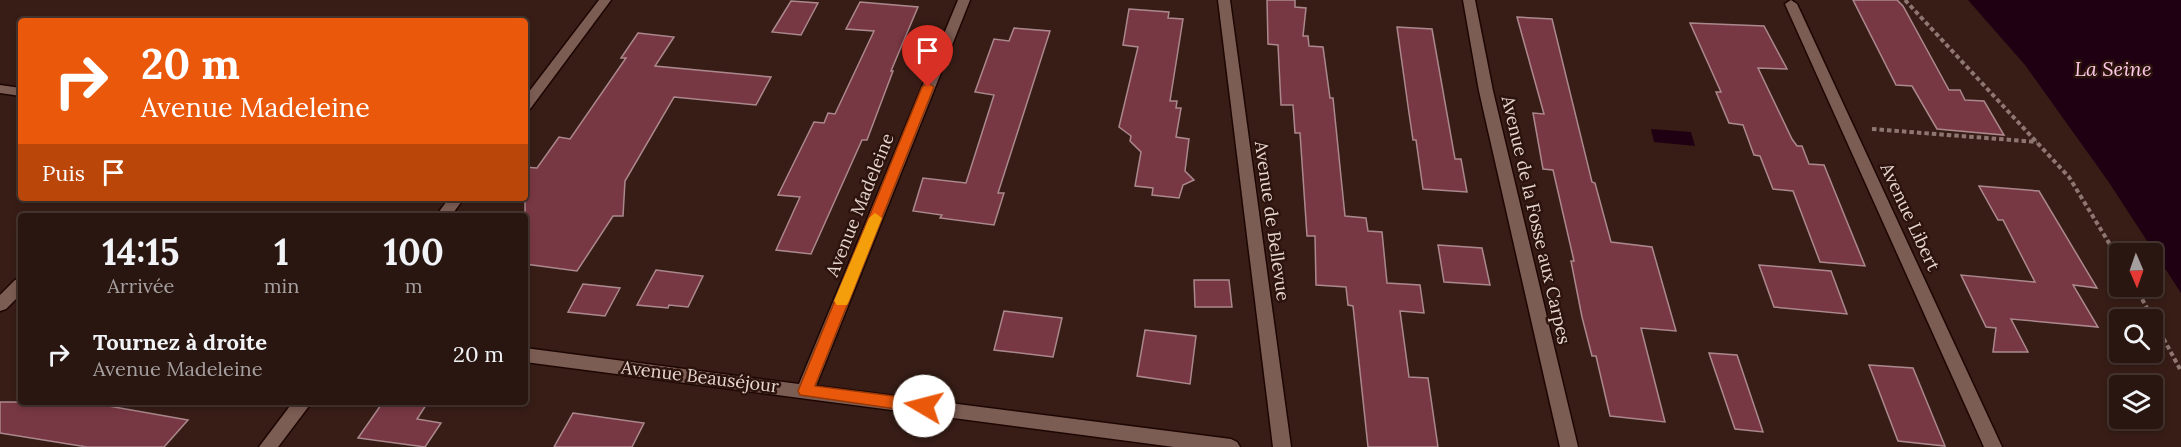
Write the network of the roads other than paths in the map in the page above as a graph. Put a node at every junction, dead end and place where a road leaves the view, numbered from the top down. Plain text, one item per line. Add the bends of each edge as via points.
1 (605, 0) edge
2 (964, 0) edge
3 (1224, 0) edge
4 (1469, 0) edge
5 (1791, 4) dead end
6 (0, 89) edge
7 (18, 92) edge
8 (528, 102) edge
9 (455, 201) edge
10 (445, 213) edge
11 (18, 287) edge
12 (0, 305) edge
13 (528, 355) edge
14 (805, 391) junction
15 (301, 405) edge
16 (268, 447) edge
17 (1231, 447) edge
18 (1282, 447) edge
19 (1569, 447) edge
20 (1993, 447) edge

1 - 8 street
2 - 14 street, Avenue Madeleine
3 - 18 street, Avenue de Bellevue
4 - 19 street, Avenue de la Fosse aux Carpes via 1486,91
5 - 20 street, Avenue Libert
6 - 7 street
9 - 10 street
11 - 12 street
13 - 14 street, Avenue Beauséjour
14 - 17 street, Avenue Beauséjour
15 - 16 street

